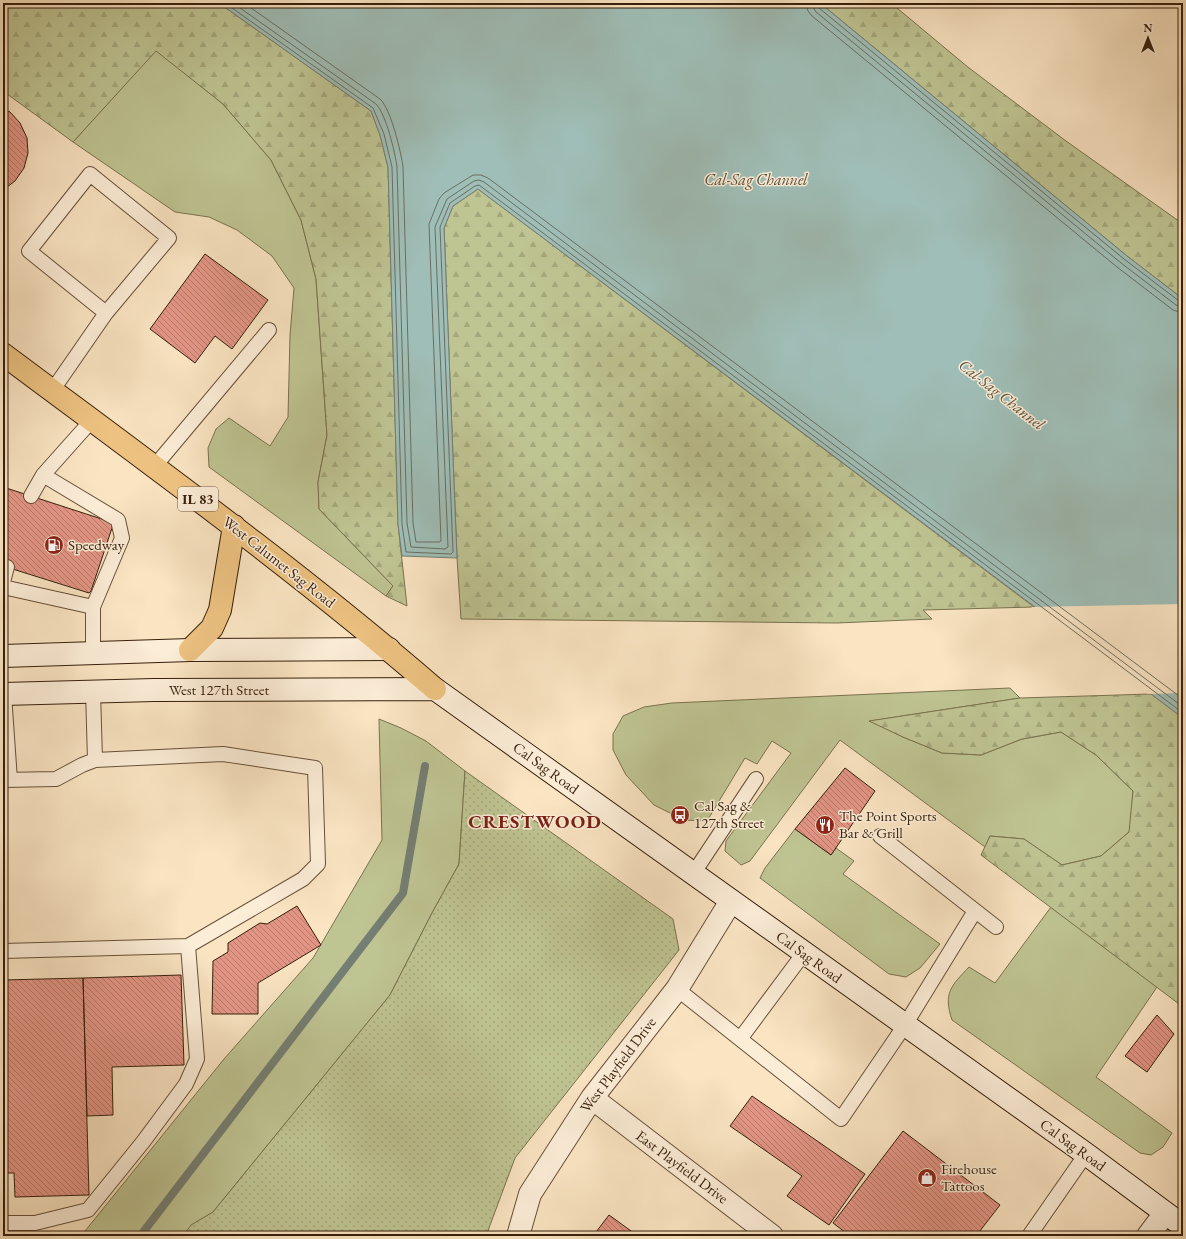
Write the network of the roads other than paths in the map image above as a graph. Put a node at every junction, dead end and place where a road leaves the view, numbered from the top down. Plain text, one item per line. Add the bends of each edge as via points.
1 (106, 313) junction
2 (269, 330) dead end
3 (3, 354) edge
4 (52, 391) junction
5 (92, 420) junction
6 (154, 467) junction
7 (43, 475) junction
8 (31, 496) dead end
9 (234, 526) junction
10 (7, 567) dead end
11 (3, 582) edge
12 (3, 587) edge
13 (93, 607) junction
14 (389, 649) junction
15 (190, 650) junction
16 (93, 653) junction
17 (3, 656) edge
18 (435, 689) junction
19 (93, 692) junction
20 (3, 694) edge
21 (95, 760) junction
22 (756, 779) dead end
23 (7, 780) edge
24 (880, 836) dead end
25 (693, 874) junction
26 (732, 901) junction
27 (975, 911) junction
28 (996, 927) dead end
29 (188, 946) junction
30 (3, 951) edge
31 (804, 953) junction
32 (677, 989) junction
33 (905, 1025) junction
34 (740, 1039) junction
35 (592, 1098) junction
36 (1086, 1154) junction
37 (1165, 1213) junction
38 (3, 1223) edge
39 (1183, 1226) edge
40 (518, 1236) edge
41 (772, 1236) edge
42 (1028, 1236) edge
43 (1148, 1236) edge

1 - 1 lane via 169,238 90,174 29,251
1 - 4 lane
2 - 6 lane
3 - 4 main road, West Calumet Sag Road / IL 83
4 - 5 main road, West Calumet Sag Road / IL 83
5 - 6 main road, West Calumet Sag Road / IL 83
5 - 7 lane
6 - 9 main road, West Calumet Sag Road / IL 83
7 - 8 lane
7 - 13 lane via 118,520 122,538
9 - 14 main road, West Calumet Sag Road / IL 83
9 - 15 main road via 220,610 212,628
10 - 11 lane
12 - 13 lane
13 - 16 lane
14 - 15 main road
14 - 18 main road, West Calumet Sag Road / IL 83
15 - 16 main road
16 - 17 main road
18 - 19 main road, West 127th Street
18 - 25 main road, Cal Sag Road
19 - 20 main road, West 127th Street
19 - 21 lane
20 - 23 lane
21 - 23 lane via 56,780
21 - 29 lane via 224,754 315,768 318,864 303,879
22 - 25 lane
24 - 27 lane
25 - 26 main road, Cal Sag Road
26 - 31 main road, Cal Sag Road
26 - 32 main road, West Playfield Drive
27 - 28 lane
27 - 33 lane
29 - 30 lane
29 - 38 lane via 197,1059 186,1084 88,1210 35,1223
31 - 33 main road, Cal Sag Road
31 - 34 lane
32 - 34 lane
32 - 35 main road, West Playfield Drive
33 - 34 lane via 841,1119
33 - 36 main road, Cal Sag Road
35 - 40 main road, West Playfield Drive via 530,1194
35 - 41 main road, East Playfield Drive
36 - 37 main road, Cal Sag Road
36 - 42 lane
37 - 39 main road, Cal Sag Road
37 - 43 main road

